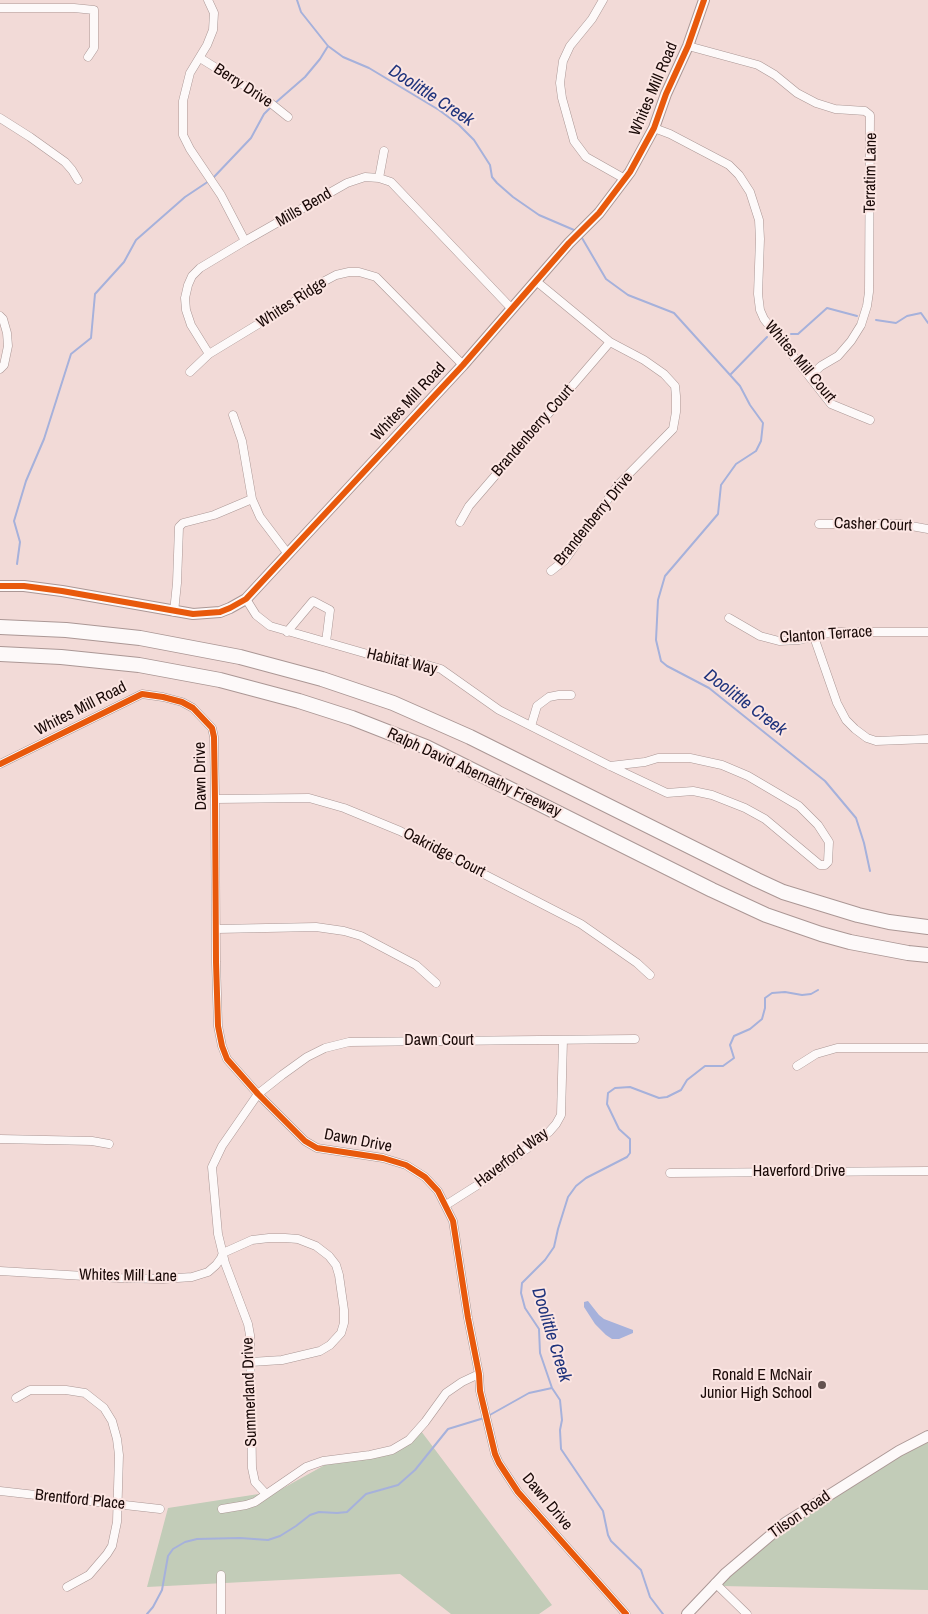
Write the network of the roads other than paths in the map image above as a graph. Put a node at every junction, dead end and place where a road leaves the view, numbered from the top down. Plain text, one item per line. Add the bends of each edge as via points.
1 (208, 0) edge
2 (603, 0) edge
3 (704, 0) edge
4 (0, 8) edge
5 (688, 46) junction
6 (88, 57) dead end
7 (200, 58) junction
8 (288, 116) dead end
9 (0, 118) edge
10 (654, 128) junction
11 (384, 150) dead end
12 (379, 178) junction
13 (625, 179) junction
14 (78, 180) dead end
15 (245, 241) junction
16 (536, 281) junction
17 (512, 309) junction
18 (0, 316) edge
19 (610, 342) junction
20 (209, 354) junction
21 (463, 365) junction
22 (0, 369) edge
23 (190, 372) dead end
24 (810, 376) junction
25 (233, 415) dead end
26 (870, 420) dead end
27 (252, 499) junction
28 (460, 522) dead end
29 (819, 524) dead end
30 (928, 529) edge
31 (288, 554) junction
32 (551, 572) dead end
33 (0, 586) edge
34 (246, 599) junction
35 (174, 612) junction
36 (729, 618) dead end
37 (0, 627) edge
38 (287, 632) junction
39 (928, 632) edge
40 (814, 637) junction
41 (326, 642) junction
42 (0, 654) edge
43 (571, 696) dead end
44 (203, 718) joint
45 (531, 726) junction
46 (928, 739) edge
47 (0, 764) edge
48 (610, 766) junction
49 (215, 799) junction
50 (928, 927) edge
51 (217, 929) junction
52 (928, 955) edge
53 (650, 975) dead end
54 (436, 983) dead end
55 (634, 1039) dead end
56 (563, 1040) junction
57 (928, 1048) edge
58 (797, 1066) dead end
59 (258, 1094) junction
60 (0, 1139) edge
61 (109, 1144) dead end
62 (928, 1171) edge
63 (670, 1173) dead end
64 (446, 1205) junction
65 (223, 1252) junction
66 (0, 1271) edge
67 (251, 1362) junction
68 (479, 1374) junction
69 (16, 1398) dead end
70 (928, 1436) edge
71 (0, 1491) edge
72 (266, 1494) junction
73 (118, 1505) junction
74 (160, 1509) dead end
75 (222, 1509) dead end
76 (221, 1575) dead end
77 (716, 1583) junction
78 (67, 1587) dead end
79 (221, 1614) edge
80 (626, 1614) edge
81 (687, 1614) edge
82 (747, 1614) edge

1 - 7 street, Berry Drive via 214,13 213,30
2 - 13 street via 570,46 560,83 574,142 586,157
3 - 5 street, Whites Mill Road
4 - 6 street via 94,10 94,48
5 - 10 street, Whites Mill Road
5 - 24 street, Terratim Lane via 758,65 816,103 835,109 865,111 870,115 867,306 851,341 838,356
7 - 8 street, Berry Drive
7 - 15 street via 186,85 183,134
9 - 14 street via 65,162
10 - 13 street, Whites Mill Road
10 - 24 street, Whites Mill Court via 730,165 745,183 759,220 760,310 781,342
11 - 12 street
12 - 15 street, Mills Bend via 365,177 347,183
12 - 17 street via 391,182
13 - 16 street, Whites Mill Road via 599,213
15 - 20 street via 200,268 188,285 186,310 191,325
16 - 17 street, Whites Mill Road
16 - 19 street, Brandenberry Drive
17 - 21 street, Whites Mill Road
18 - 22 street via 8,346
19 - 28 street, Brandenberry Court via 469,506
19 - 32 street, Brandenberry Drive via 644,360 675,386 673,429 618,485 565,560
20 - 21 street, Whites Ridge via 319,284 336,275 359,272 376,277
20 - 23 street, Whites Ridge
21 - 31 street, Whites Mill Road
24 - 26 street, Whites Mill Court via 831,404
25 - 27 street via 242,441
27 - 31 street via 260,517
27 - 35 street via 179,527
29 - 30 street, Casher Court via 900,524
31 - 34 street, Whites Mill Road
33 - 35 street, Whites Mill Road via 62,591
34 - 35 street, Whites Mill Road via 220,612
34 - 38 street, Habitat Way via 262,621
36 - 40 street, Clanton Terrace via 760,636 779,641
37 - 50 highway, Ralph David Abernathy Freeway via 148,639 283,667 331,682 393,703 470,736 783,892 858,915
38 - 41 street, Habitat Way
38 - 41 street via 313,601 330,610
39 - 40 street, Clanton Terrace via 832,632
40 - 46 street via 837,703 855,729 876,741
41 - 45 street, Habitat Way via 378,657 410,660 441,669 499,710
42 - 52 highway, Ralph David Abernathy Freeway via 99,660 176,671 325,709 426,747 766,914 850,942
43 - 45 street via 549,697 537,706
44 - 47 street, Whites Mill Road via 182,702 142,694
44 - 49 street, Dawn Drive via 213,730
45 - 48 street, Habitat Way
48 - 48 street, Habitat Way via 658,758 690,758 722,765 748,776 799,806 818,825 829,842 828,862 820,865 778,828 745,808 712,795 667,793
49 - 51 street, Dawn Drive
49 - 53 street, Oakridge Court via 309,798 344,808 400,831 581,924
51 - 54 street via 316,927 344,931 361,936 416,965
51 - 59 street, Dawn Drive via 218,1026 222,1046
55 - 56 street, Dawn Court
56 - 59 street, Dawn Court via 349,1042 307,1057
56 - 64 street, Haverford Way via 561,1115 556,1124 487,1179
57 - 58 street via 838,1048 816,1054
59 - 64 street, Dawn Drive via 305,1141 317,1148 383,1158 406,1166 425,1177
59 - 65 street, Summerland Drive via 222,1146 212,1167 218,1234
60 - 61 street
62 - 63 street, Haverford Drive
64 - 68 street, Dawn Drive via 453,1221
65 - 66 street, Whites Mill Lane via 208,1272 192,1277 118,1278
65 - 67 street, Summerland Drive via 248,1324
65 - 67 street via 252,1240 298,1239 316,1246 329,1256 336,1265 340,1280 344,1323 341,1333 330,1345 298,1357
67 - 72 street, Summerland Drive via 252,1468 255,1482
68 - 72 street via 446,1393 409,1440 392,1450 323,1461 306,1467
68 - 80 street, Dawn Drive via 480,1391 499,1463 518,1492
69 - 73 street via 30,1390 66,1390 85,1393 104,1408 112,1421 119,1447
70 - 77 street, Tilson Road via 898,1451 785,1523
71 - 73 street, Brentford Place
72 - 75 street via 256,1502
73 - 74 street, Brentford Place
73 - 78 street via 112,1546 89,1575
76 - 79 street
77 - 81 street, Tilson Road
77 - 82 street

